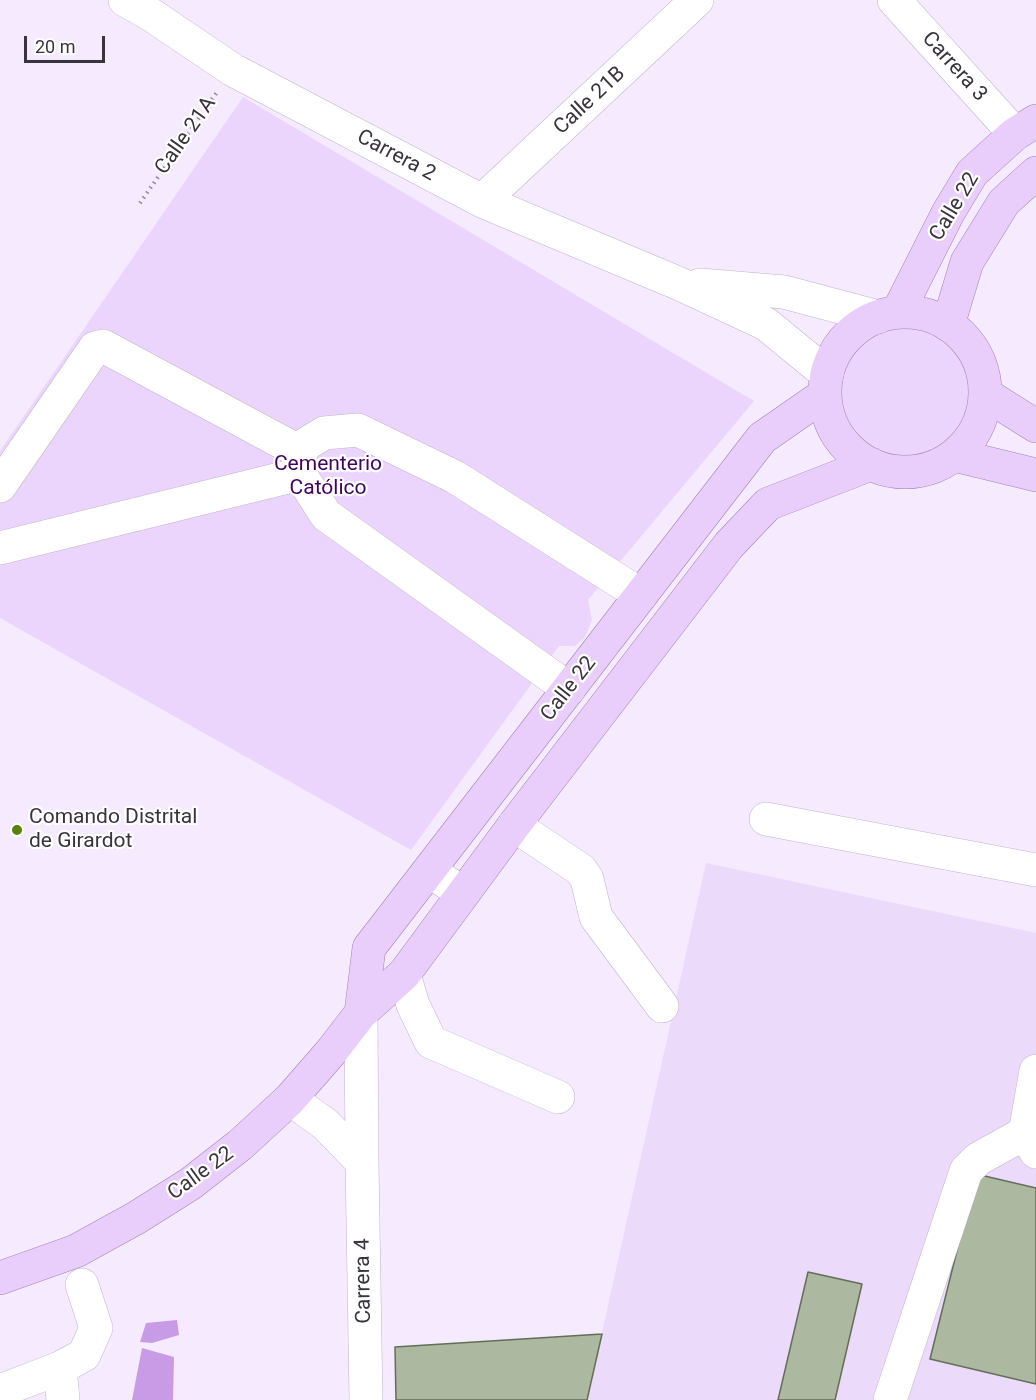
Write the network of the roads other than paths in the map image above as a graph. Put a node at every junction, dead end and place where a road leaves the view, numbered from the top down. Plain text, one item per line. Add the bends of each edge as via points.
1 (697, 0) edge
2 (894, 0) edge
3 (147, 5) edge
4 (1026, 127) edge
5 (1036, 173) edge
6 (482, 201) junction
7 (680, 284) junction
8 (888, 314) junction
9 (948, 325) junction
10 (826, 384) junction
11 (985, 394) junction
12 (1036, 426) edge
13 (954, 455) junction
14 (300, 463) junction
15 (871, 464) junction
16 (1036, 476) edge
17 (0, 486) edge
18 (0, 549) edge
19 (641, 595) junction
20 (568, 689) junction
21 (766, 819) dead end
22 (514, 825) junction
23 (1036, 870) edge
24 (429, 871) junction
25 (463, 893) junction
26 (404, 974) junction
27 (662, 1006) dead end
28 (361, 1013) junction
29 (1036, 1071) edge
30 (558, 1097) dead end
31 (290, 1099) junction
32 (1030, 1143) edge
33 (362, 1162) junction
34 (0, 1278) edge
35 (82, 1285) dead end
36 (60, 1368) junction
37 (0, 1391) edge
38 (63, 1400) edge
39 (366, 1400) edge
40 (890, 1400) edge

1 - 6 street, Calle 21B
2 - 4 street, Carrera 3
3 - 6 street, Carrera 2 via 233,70
4 - 8 main road, Calle 22 via 972,173
5 - 9 main road, Calle 22 via 1004,202 967,262
6 - 7 street, Carrera 2
7 - 8 street, Carrera 2 via 784,292
7 - 10 street, Carrera 2 via 766,324
8 - 9 main road via 924,314
8 - 10 main road via 860,326 845,338 834,355
9 - 11 main road via 968,343 981,367
10 - 15 main road via 828,417 838,436 852,453
10 - 19 main road, Calle 22 via 762,438
11 - 12 main road
11 - 13 main road via 981,417 970,438
13 - 15 main road via 935,466 914,471
13 - 16 main road
14 - 17 street via 103,346 95,348
14 - 18 street
14 - 19 street via 306,444 324,433 358,430 455,477
14 - 20 street via 326,515
15 - 22 main road, Calle 22 via 768,504 729,545
19 - 20 main road, Calle 22
20 - 24 main road, Calle 22
21 - 23 street
22 - 25 main road, Calle 22
22 - 27 street via 581,870 596,917
24 - 25 street
24 - 28 main road, Calle 22 via 369,948
25 - 26 main road, Calle 22
26 - 28 main road, Calle 22
26 - 30 street via 413,1005 431,1041
28 - 31 main road, Calle 22
28 - 33 street, Carrera 4
29 - 32 street
31 - 33 street via 325,1124
31 - 34 main road, Calle 22 via 190,1184 136,1218 76,1251
32 - 40 street via 978,1159 966,1171
33 - 39 street, Carrera 4
35 - 36 street via 96,1328 84,1355
36 - 37 street
36 - 38 street

